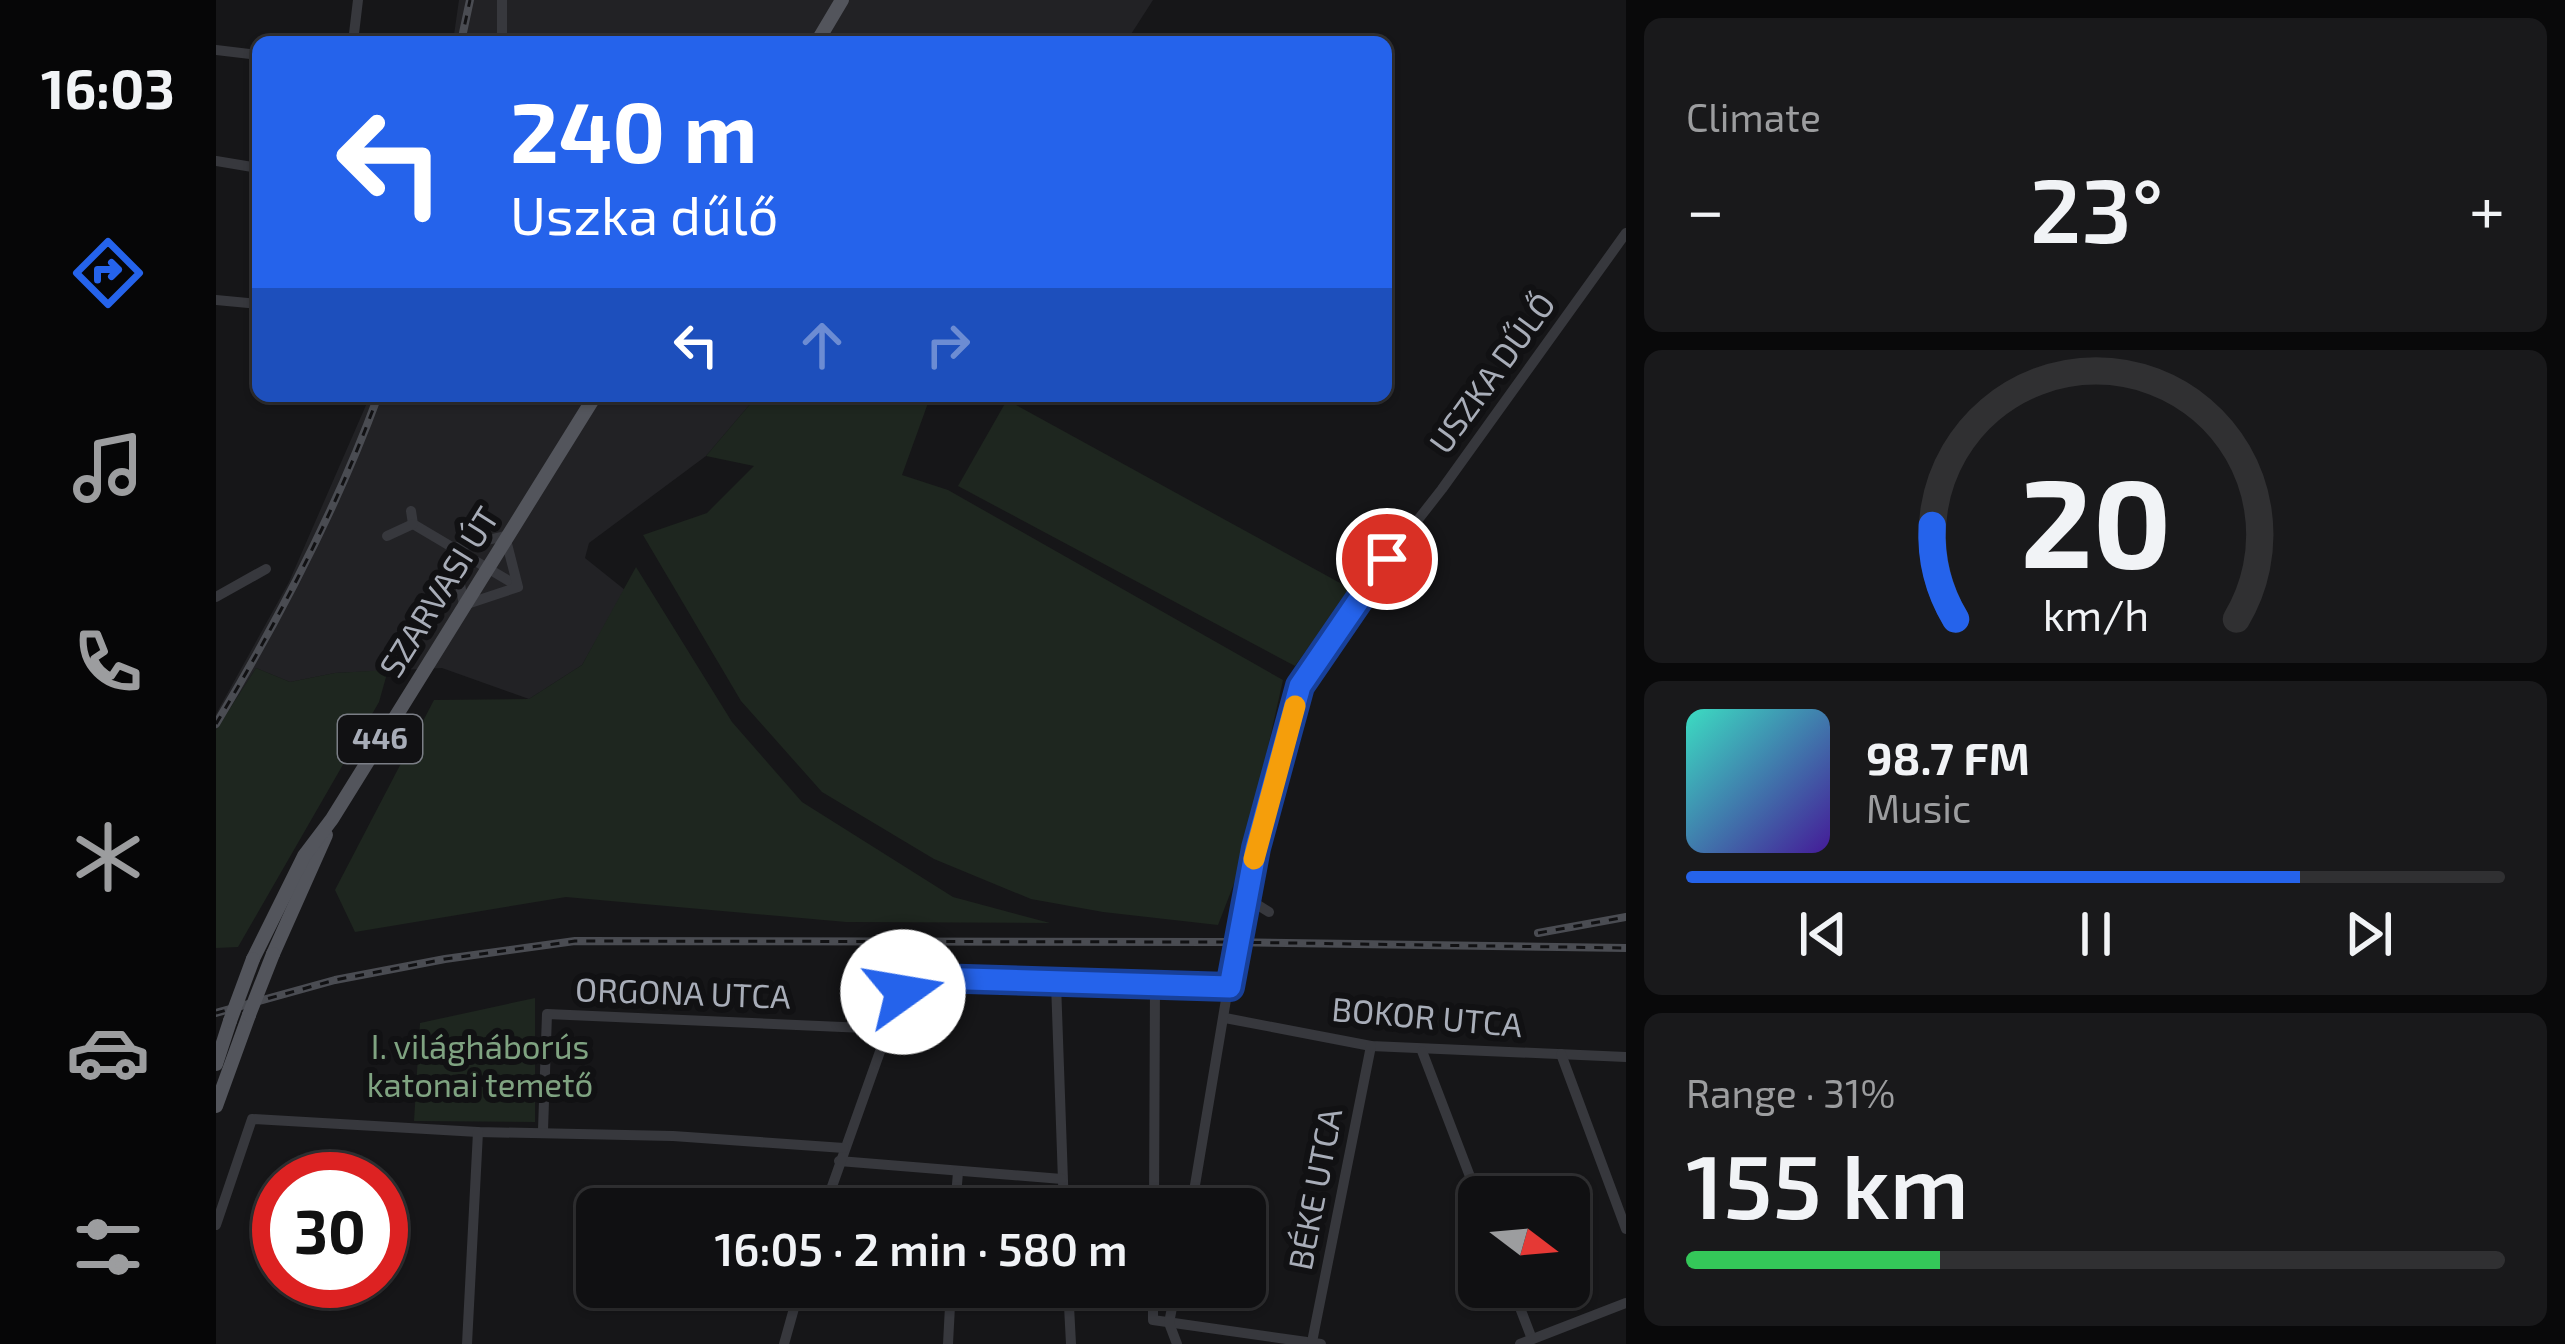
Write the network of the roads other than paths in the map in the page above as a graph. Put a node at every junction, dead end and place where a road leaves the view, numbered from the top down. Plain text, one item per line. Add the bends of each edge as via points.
1 (358, 0) edge
2 (502, 0) edge
3 (842, 0) edge
4 (354, 36) edge
5 (502, 36) edge
6 (821, 36) edge
7 (216, 50) edge
8 (252, 54) edge
9 (216, 161) edge
10 (252, 167) edge
11 (1626, 233) edge
12 (216, 300) edge
13 (252, 303) edge
14 (592, 402) edge
15 (387, 536) dead end
16 (505, 536) junction
17 (453, 548) junction
18 (486, 567) junction
19 (266, 569) dead end
20 (521, 589) junction
21 (216, 597) edge
22 (464, 604) junction
23 (332, 819) junction
24 (1245, 897) junction
25 (1269, 912) dead end
26 (1056, 983) junction
27 (1155, 986) junction
28 (1230, 987) junction
29 (1225, 1018) junction
30 (888, 1029) junction
31 (1370, 1046) junction
32 (1422, 1051) junction
33 (1561, 1054) junction
34 (1626, 1057) edge
35 (216, 1064) edge
36 (216, 1106) edge
37 (543, 1130) junction
38 (478, 1132) junction
39 (841, 1155) junction
40 (958, 1172) junction
41 (1470, 1176) edge
42 (1062, 1178) junction
43 (831, 1188) edge
44 (957, 1188) edge
45 (1063, 1188) edge
46 (1154, 1188) edge
47 (1195, 1188) edge
48 (216, 1225) edge
49 (1626, 1228) edge
50 (1626, 1303) edge
51 (794, 1308) edge
52 (950, 1308) edge
53 (1069, 1308) edge
54 (1153, 1308) edge
55 (1172, 1308) edge
56 (1517, 1308) edge
57 (1169, 1323) junction
58 (1526, 1342) edge
59 (1316, 1343) edge
60 (467, 1344) edge
61 (784, 1344) edge
62 (948, 1344) edge
63 (1071, 1344) edge
64 (1177, 1344) edge

1 - 4 street
2 - 5 street
3 - 6 main road
7 - 8 street
9 - 10 street
11 - 24 street, USZKA DŰLŐ via 1300,686
12 - 13 street
14 - 16 main road, SZARVASI ÚT / 446
15 - 17 street via 412,517
16 - 17 street
16 - 18 main road, SZARVASI ÚT / 446
16 - 20 street
17 - 18 street
17 - 22 street
18 - 20 street
18 - 22 main road, SZARVASI ÚT / 446
19 - 21 street
20 - 22 street
22 - 23 main road, SZARVASI ÚT / 446
23 - 35 main road, SZARVASI ÚT / 446, bridge via 304,856 253,959
23 - 36 main road, SZARVASI ÚT / 446, bridge
24 - 25 street
24 - 28 street, USZKA DŰLŐ
26 - 27 street
26 - 30 street via 910,982
26 - 42 street
27 - 28 street
27 - 46 street
28 - 29 street, USZKA DŰLŐ
29 - 31 street, BOKOR UTCA
29 - 47 street, USZKA DŰLŐ
30 - 37 street, ORGONA UTCA via 547,1014
30 - 39 street
31 - 32 street, BOKOR UTCA
31 - 59 street, BÉKE UTCA
32 - 33 street, BOKOR UTCA
32 - 41 street
33 - 34 street, BOKOR UTCA
33 - 49 street
37 - 38 street
37 - 39 street
38 - 48 street via 252,1119
38 - 60 street
39 - 40 street
39 - 43 street
40 - 42 street
40 - 44 street
42 - 45 street
50 - 58 street
51 - 61 street
52 - 62 street
53 - 63 street
54 - 57 street via 1153,1320
55 - 57 street
56 - 58 street
57 - 59 street
57 - 64 street

